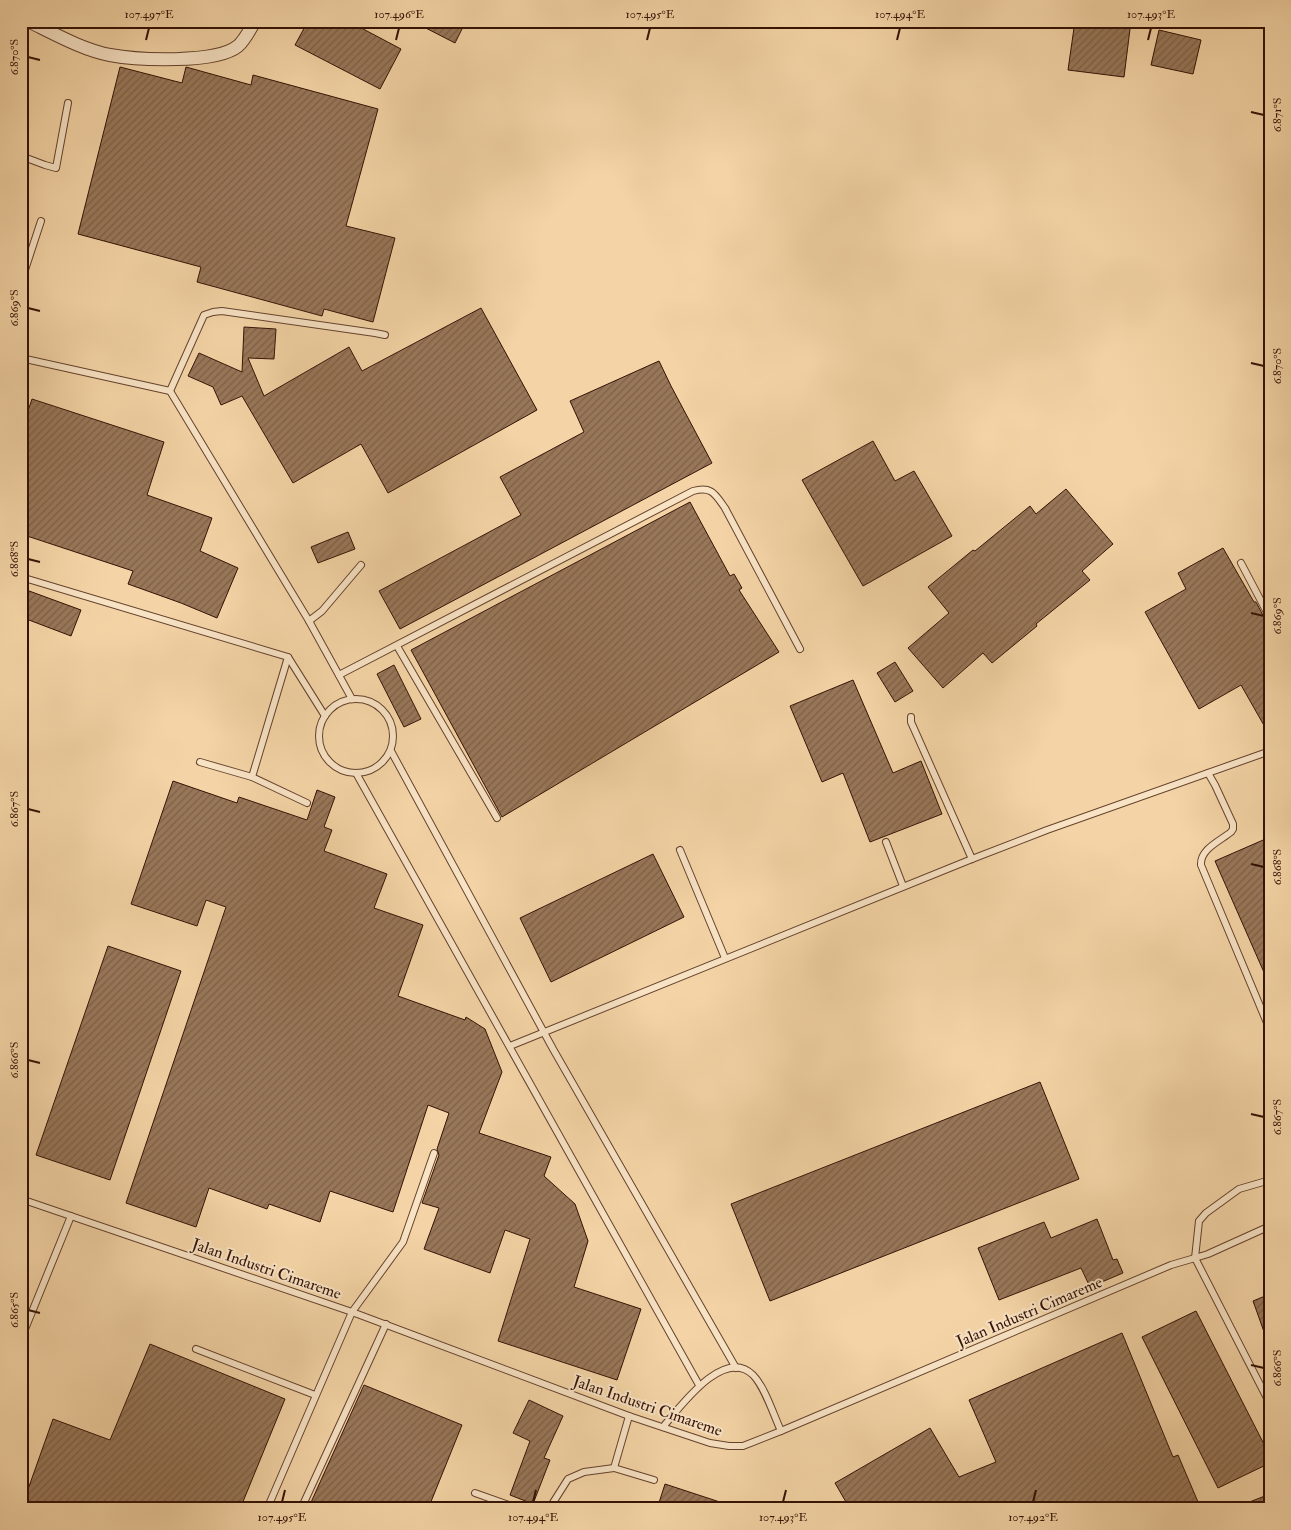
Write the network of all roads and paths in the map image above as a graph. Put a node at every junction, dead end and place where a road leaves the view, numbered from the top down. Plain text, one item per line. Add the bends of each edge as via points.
1 (28, 21) edge
2 (255, 21) edge
3 (68, 103) dead end
4 (21, 156) edge
5 (41, 221) dead end
6 (21, 282) edge
7 (385, 336) dead end
8 (21, 358) edge
9 (170, 391) junction
10 (1241, 563) dead end
11 (361, 565) dead end
12 (21, 577) edge
13 (1270, 618) edge
14 (309, 621) junction
15 (396, 646) junction
16 (800, 649) dead end
17 (288, 657) junction
18 (339, 675) junction
19 (352, 699) junction
20 (325, 716) junction
21 (911, 717) dead end
22 (391, 751) junction
23 (1270, 751) edge
24 (200, 762) dead end
25 (356, 773) junction
26 (1208, 773) junction
27 (252, 777) junction
28 (307, 803) dead end
29 (497, 818) dead end
30 (886, 842) dead end
31 (680, 850) dead end
32 (972, 858) junction
33 (903, 886) junction
34 (725, 958) junction
35 (1270, 1030) edge
36 (543, 1031) junction
37 (510, 1046) junction
38 (434, 1153) dead end
39 (1270, 1180) edge
40 (21, 1199) edge
41 (71, 1216) junction
42 (1270, 1226) edge
43 (1195, 1258) junction
44 (352, 1312) junction
45 (386, 1324) junction
46 (21, 1339) edge
47 (196, 1349) dead end
48 (736, 1368) junction
49 (699, 1385) junction
50 (315, 1395) junction
51 (1270, 1404) edge
52 (629, 1416) junction
53 (663, 1427) junction
54 (781, 1431) junction
55 (614, 1468) junction
56 (654, 1480) dead end
57 (475, 1493) dead end
58 (268, 1509) edge
59 (301, 1509) edge
60 (520, 1509) edge
61 (549, 1509) edge

1 - 2 street via 109,55 154,59 203,58 226,53 238,46
3 - 4 lane via 56,168
5 - 6 lane
7 - 9 lane via 213,312 204,315
8 - 9 lane
9 - 14 lane
10 - 13 lane
11 - 14 lane via 322,611
12 - 17 lane
14 - 18 lane
15 - 16 lane via 693,490 703,488 714,492 725,508
15 - 18 lane
15 - 29 lane
17 - 20 lane
17 - 27 lane
18 - 19 lane
19 - 20 lane via 336,704
19 - 22 lane via 372,702 387,714 394,732
20 - 25 lane via 319,731 320,746 328,760 341,770
21 - 32 lane
22 - 25 lane via 371,771
22 - 36 lane
23 - 26 lane
24 - 27 lane
25 - 37 lane
26 - 32 lane
26 - 35 lane via 1233,829 1205,852 1201,865
27 - 28 lane
30 - 33 lane
31 - 34 lane
32 - 33 lane
33 - 34 lane
34 - 36 lane
36 - 37 lane
36 - 48 lane
37 - 49 lane
38 - 44 lane via 403,1242
39 - 43 lane via 1239,1189 1206,1213 1199,1221
40 - 41 lane, Jalan Industri Cimareme
41 - 44 lane, Jalan Industri Cimareme
41 - 46 lane
42 - 43 lane, Jalan Industri Cimareme
43 - 51 lane
43 - 54 lane, Jalan Industri Cimareme via 1171,1265
44 - 45 lane, Jalan Industri Cimareme
44 - 50 lane
45 - 52 lane, Jalan Industri Cimareme
45 - 59 lane
47 - 50 lane
48 - 49 lane via 726,1368
48 - 54 lane via 754,1376
49 - 53 lane
50 - 58 lane
52 - 53 lane, Jalan Industri Cimareme
52 - 55 lane
53 - 54 lane, Jalan Industri Cimareme via 729,1446 743,1446
55 - 56 lane
55 - 61 lane via 584,1472 568,1479
57 - 60 lane

